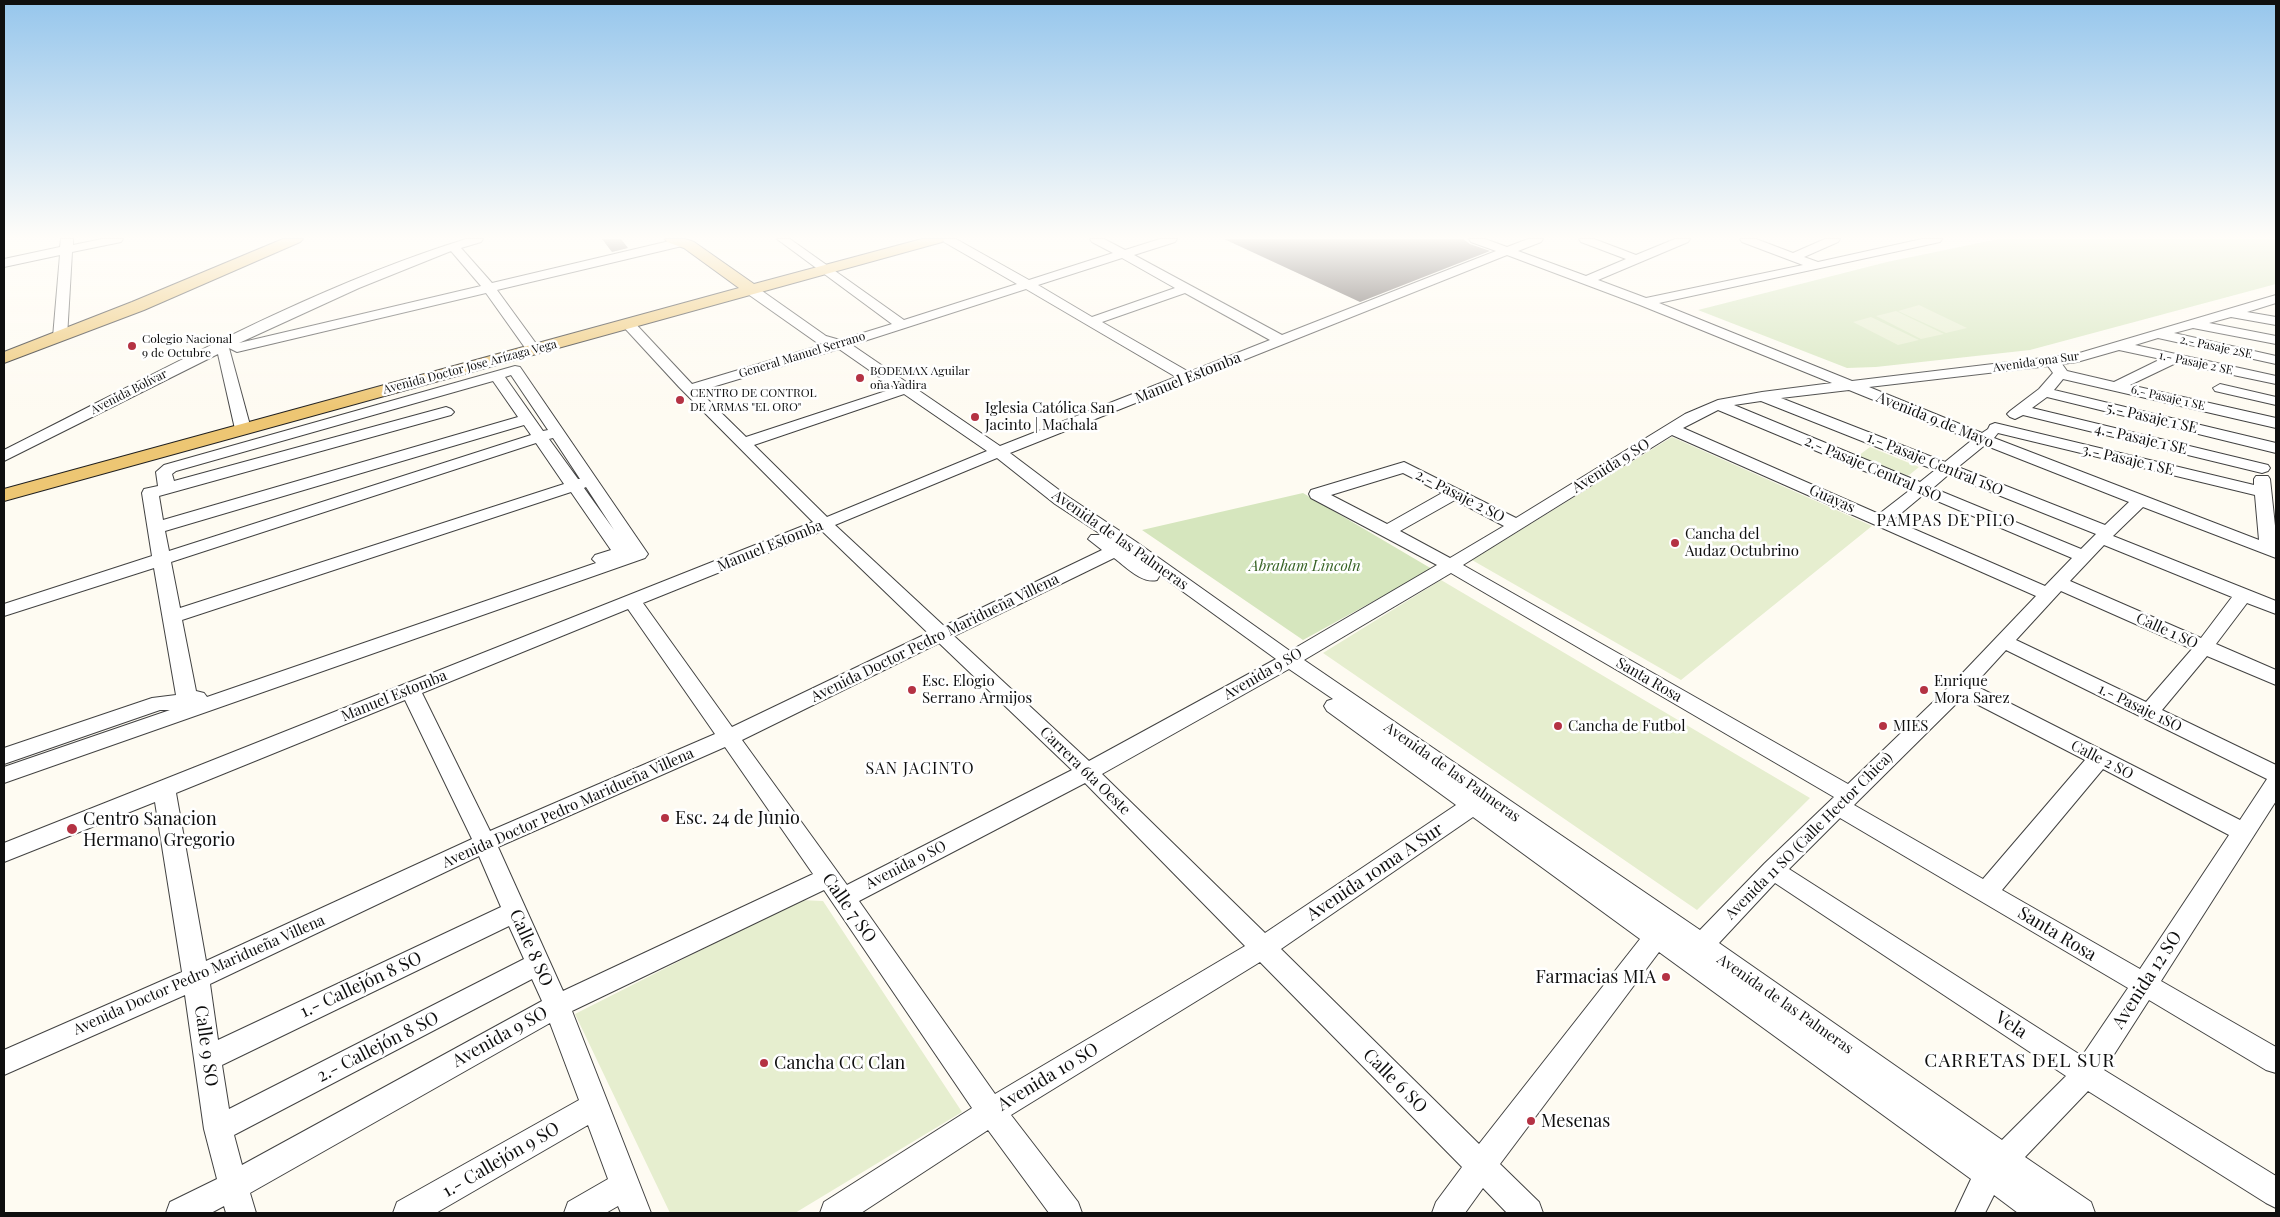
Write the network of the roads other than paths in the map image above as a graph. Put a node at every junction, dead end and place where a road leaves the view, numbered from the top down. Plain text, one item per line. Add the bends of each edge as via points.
1 (63, 296) edge
2 (162, 296) edge
3 (331, 296) edge
4 (455, 296) edge
5 (495, 296) edge
6 (725, 296) edge
7 (760, 296) edge
8 (864, 296) edge
9 (977, 296) edge
10 (1047, 296) edge
11 (1164, 296) edge
12 (1200, 296) edge
13 (1396, 296) edge
14 (1629, 296) edge
15 (1675, 296) edge
16 (1645, 302) junction
17 (2273, 302) edge
18 (2230, 312) junction
19 (897, 320) junction
20 (1093, 321) junction
21 (2276, 321) edge
22 (627, 323) junction
23 (2191, 323) junction
24 (2155, 334) junction
25 (60, 337) junction
26 (1280, 340) junction
27 (2276, 340) edge
28 (830, 344) junction
29 (2116, 345) junction
30 (219, 350) junction
31 (533, 350) junction
32 (4, 358) edge
33 (2175, 358) junction
34 (2276, 360) edge
35 (2056, 368) junction
36 (2242, 373) junction
37 (496, 375) junction
38 (1189, 378) junction
39 (2276, 380) edge
40 (1848, 385) junction
41 (686, 386) junction
42 (2117, 386) junction
43 (2220, 388) junction
44 (899, 391) junction
45 (2044, 392) junction
46 (1762, 396) junction
47 (2276, 401) edge
48 (1718, 404) junction
49 (2194, 404) junction
50 (2020, 410) junction
51 (446, 412) dead end
52 (2276, 423) edge
53 (1995, 428) junction
54 (243, 429) junction
55 (542, 429) junction
56 (1671, 429) junction
57 (1983, 439) junction
58 (743, 443) junction
59 (2259, 444) junction
60 (2276, 448) edge
61 (4, 456) edge
62 (992, 456) junction
63 (1404, 467) joint
64 (1945, 468) junction
65 (2262, 468) junction
66 (581, 486) junction
67 (167, 489) junction
68 (1919, 489) junction
69 (2262, 492) junction
70 (1453, 494) junction
71 (4, 495) edge
72 (2142, 500) junction
73 (1881, 521) junction
74 (824, 524) junction
75 (1516, 526) junction
76 (156, 528) junction
77 (1386, 532) junction
78 (2105, 535) junction
79 (1122, 548) junction
80 (2273, 551) edge
81 (161, 556) junction
82 (2083, 556) junction
83 (1450, 565) junction
84 (2053, 589) junction
85 (2244, 595) junction
86 (632, 601) junction
87 (4, 602) edge
88 (2276, 608) edge
89 (4, 610) edge
90 (174, 622) junction
91 (942, 634) junction
92 (2003, 641) junction
93 (2204, 647) junction
94 (1283, 662) junction
95 (2276, 678) edge
96 (1960, 687) junction
97 (410, 690) junction
98 (189, 706) junction
99 (2149, 712) junction
100 (729, 737) junction
101 (4, 756) edge
102 (2099, 759) junction
103 (1087, 772) junction
104 (2276, 774) edge
105 (4, 775) edge
106 (2276, 783) edge
107 (164, 788) junction
108 (1844, 800) junction
109 (1480, 801) junction
110 (2243, 832) junction
111 (486, 843) junction
112 (4, 853) edge
113 (1773, 870) junction
114 (835, 888) junction
115 (1986, 892) junction
116 (515, 912) junction
117 (1662, 929) junction
118 (1264, 947) junction
119 (1695, 952) junction
120 (538, 964) junction
121 (196, 978) junction
122 (2143, 985) junction
123 (557, 1006) junction
124 (207, 1059) junction
125 (2276, 1062) edge
126 (4, 1063) edge
127 (2086, 1074) junction
128 (595, 1106) junction
129 (991, 1112) junction
130 (218, 1129) junction
131 (1480, 1167) junction
132 (1996, 1167) junction
133 (235, 1185) junction
134 (625, 1185) junction
135 (2276, 1193) edge
136 (181, 1213) edge
137 (241, 1213) edge
138 (408, 1213) edge
139 (579, 1213) edge
140 (636, 1213) edge
141 (835, 1213) edge
142 (1067, 1213) edge
143 (1447, 1213) edge
144 (1528, 1213) edge
145 (1970, 1213) edge
146 (2043, 1213) edge
147 (2080, 1213) edge

1 - 25 street
2 - 25 main road
3 - 30 street, Avenida Bolívar
4 - 30 street
5 - 31 street
6 - 22 main road, Avenida Doctor Jose Arízaga Vega
7 - 28 street, Avenida de las Palmeras
8 - 19 street
9 - 19 street, General Manuel Serrano
10 - 20 street
11 - 20 street
12 - 26 street
13 - 26 street, Manuel Estomba
14 - 16 street, Avenida 9 de Mayo
15 - 16 street
16 - 40 street, Avenida 9 de Mayo
17 - 18 street, Avenida 9na Sur
18 - 21 street
18 - 23 street, Avenida 9na Sur
19 - 28 street, General Manuel Serrano
19 - 28 street, General Manuel Serrano
20 - 38 street
22 - 31 main road, Avenida Doctor Jose Arízaga Vega
22 - 41 street, Carrera 6ta Oeste
23 - 24 street, Avenida 9na Sur
23 - 27 street
24 - 29 street, Avenida 9na Sur
24 - 34 street, 2.- Pasaje 2SE
25 - 32 main road
26 - 38 street, Manuel Estomba
28 - 41 street, General Manuel Serrano
28 - 44 street, Avenida de las Palmeras
29 - 33 street, 1.- Pasaje 2 SE
29 - 35 street, Avenida 9na Sur
30 - 54 street
30 - 61 street, Avenida Bolívar
31 - 54 main road, Avenida Doctor Jose Arízaga Vega
33 - 36 street, 1.- Pasaje 2 SE
33 - 42 street
35 - 40 street, Avenida 9na Sur
35 - 42 street, 6.- Pasaje 1 SE
35 - 45 street
36 - 39 street, 1.- Pasaje 2 SE
36 - 43 street
37 - 55 street
37 - 55 street via 514,370
37 - 67 street via 170,468 164,472
38 - 62 street, Manuel Estomba
40 - 46 street, Avenida 9na Sur
40 - 57 street, Avenida 9 de Mayo
41 - 58 street, Carrera 6ta Oeste
42 - 49 street, 6.- Pasaje 1 SE
43 - 47 street
43 - 49 street
44 - 58 street
44 - 62 street, Avenida de las Palmeras
45 - 50 street
45 - 59 street, 5.- Pasaje 1 SE
46 - 48 street, Avenida 9 SO
46 - 64 street, 1.- Pasaje Central 1SO
48 - 56 street, Avenida 9 SO
48 - 68 street, 2.- Pasaje Central 1SO
49 - 52 street, 6.- Pasaje 1 SE
50 - 53 street
50 - 65 street, 4.- Pasaje 1 SE
51 - 67 street
53 - 57 street
53 - 69 street, 3.- Pasaje 1 SE
54 - 71 main road, Avenida Doctor Jose Arízaga Vega
55 - 66 street
55 - 76 street
55 - 81 street
56 - 73 street, Guayas
56 - 75 street, Avenida 9 SO
57 - 64 street
57 - 72 street, Avenida 9 de Mayo
58 - 74 street, Carrera 6ta Oeste
59 - 60 street, 5.- Pasaje 1 SE
59 - 65 street
62 - 74 street, Manuel Estomba
62 - 79 street, Avenida de las Palmeras
63 - 70 street, 2.- Pasaje 2 SO
63 - 77 street, Santa Rosa via 1317,494
64 - 68 street
64 - 78 street, 1.- Pasaje Central 1SO
65 - 69 street
66 - 90 street
66 - 98 street via 638,554
67 - 76 street via 150,493
68 - 73 street
68 - 82 street, 2.- Pasaje Central 1SO
69 - 80 street
70 - 75 street, 2.- Pasaje 2 SO
70 - 77 street
72 - 78 street, Avenida 11 SO (Calle Hector Chica)
72 - 80 street, Avenida 9 de Mayo
73 - 84 street, Guayas
74 - 86 street, Manuel Estomba
74 - 91 street, Carrera 6ta Oeste
75 - 83 street, Avenida 9 SO
76 - 81 street
77 - 83 street, Santa Rosa
78 - 82 street, Avenida 11 SO (Calle Hector Chica)
78 - 85 street, 1.- Pasaje Central 1SO
79 - 91 street, Avenida Doctor Pedro Maridueña Villena
79 - 94 street, Avenida de las Palmeras
81 - 87 street
81 - 89 street
81 - 90 street
82 - 84 street, Avenida 11 SO (Calle Hector Chica)
83 - 94 street, Avenida 9 SO
83 - 108 street, Santa Rosa
84 - 92 street, Avenida 11 SO (Calle Hector Chica)
84 - 93 street, Calle 1 SO
85 - 88 street, 1.- Pasaje Central 1SO
85 - 93 street
86 - 97 street, Manuel Estomba
86 - 100 street, Calle 7 SO
90 - 98 street
91 - 100 street, Avenida Doctor Pedro Maridueña Villena
91 - 103 street, Carrera 6ta Oeste
92 - 96 street, Avenida 11 SO (Calle Hector Chica)
92 - 99 street, 1.- Pasaje 1SO
93 - 95 street, Calle 1 SO
93 - 99 street
94 - 103 street, Avenida 9 SO
94 - 109 street, Avenida de las Palmeras
96 - 102 street, Calle 2 SO
96 - 108 street, Avenida 11 SO (Calle Hector Chica)
97 - 107 street, Manuel Estomba
97 - 111 street, Calle 8 SO
98 - 101 street via 159,703
98 - 105 street
99 - 104 street, 1.- Pasaje 1SO
100 - 111 street, Avenida Doctor Pedro Maridueña Villena
100 - 114 street, Calle 7 SO
102 - 110 street, Calle 2 SO
102 - 115 street
103 - 114 street, Avenida 9 SO
103 - 118 street, Carrera 6ta Oeste
106 - 110 street, Avenida 12 SO
107 - 112 street, Manuel Estomba
107 - 121 street, Calle 9 SO
108 - 113 street, Avenida 11 SO (Calle Hector Chica)
108 - 115 street, Santa Rosa
109 - 117 street, Avenida de las Palmeras
109 - 118 street, Avenida 10ma A Sur
110 - 122 street, Avenida 12 SO
111 - 116 street, Calle 8 SO
111 - 121 street, Avenida Doctor Pedro Maridueña Villena
113 - 119 street, Avenida 11 SO (Calle Hector Chica)
113 - 127 street, Vela
114 - 123 street, Avenida 9 SO
114 - 129 street, Calle 7 SO
115 - 122 street, Santa Rosa
116 - 120 street, Calle 8 SO
116 - 124 street, 1.- Callejón 8 SO
117 - 119 street, Avenida de las Palmeras
117 - 131 street
118 - 129 street, Avenida 10 SO
118 - 131 street, Calle 6 SO
119 - 132 street, Avenida de las Palmeras
120 - 123 street, Calle 8 SO
120 - 130 street, 2.- Callejón 8 SO
121 - 124 street, Calle 9 SO
121 - 126 street, Avenida Doctor Pedro Maridueña Villena
122 - 125 street, Santa Rosa
122 - 127 street, Avenida 12 SO
123 - 128 street, Calle 8 SO
123 - 133 street, Avenida 9 SO
124 - 130 street, Calle 9 SO
127 - 132 street, Avenida 12 SO
127 - 135 street, Vela
128 - 134 street, Calle 8 SO
128 - 138 street, 1.- Callejón 9 SO
129 - 141 street, Avenida 10 SO
129 - 142 street, Calle 7 SO
130 - 133 street, Calle 9 SO
131 - 143 street
131 - 144 street, Calle 6 SO
132 - 145 street, Avenida 12 SO
132 - 146 street, Avenida de las Palmeras
132 - 147 street, Avenida de las Palmeras
133 - 136 street, Avenida 9 SO
133 - 137 street, Calle 9 SO
134 - 139 street
134 - 140 street, Calle 8 SO

